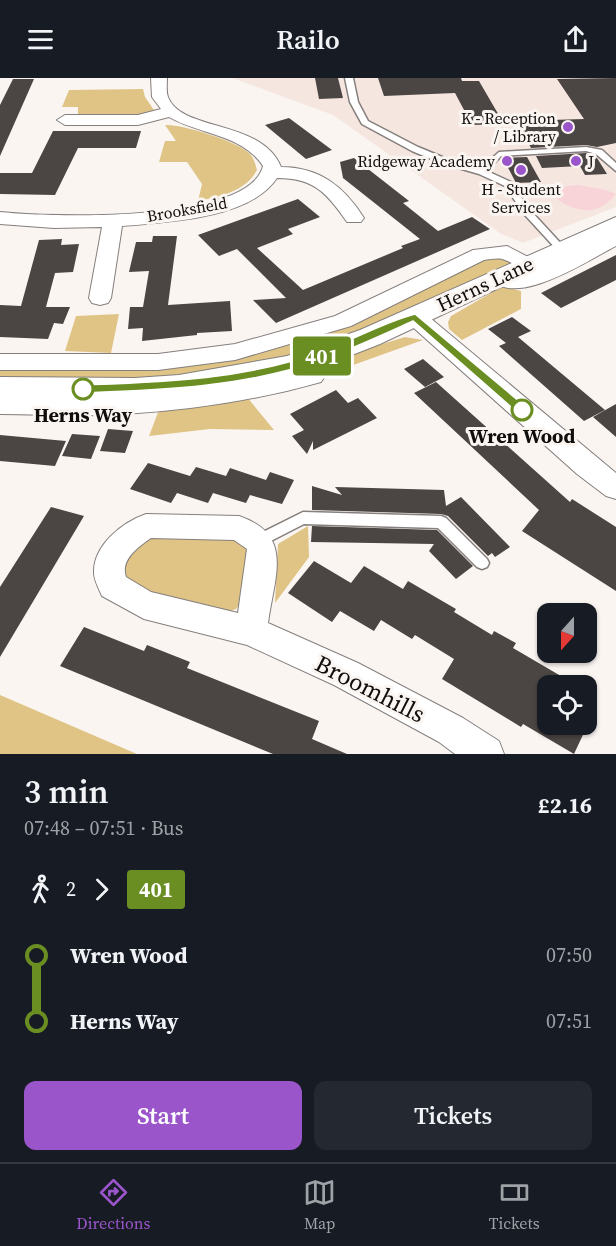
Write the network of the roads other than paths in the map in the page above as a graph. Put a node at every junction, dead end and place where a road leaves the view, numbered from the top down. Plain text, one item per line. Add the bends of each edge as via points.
1 (159, 78) edge
2 (349, 78) edge
3 (170, 112) junction
4 (66, 120) dead end
5 (616, 168) edge
6 (482, 172) junction
7 (271, 173) junction
8 (0, 218) edge
9 (354, 218) dead end
10 (113, 219) junction
11 (616, 224) edge
12 (616, 238) edge
13 (561, 249) junction
14 (527, 264) junction
15 (501, 277) junction
16 (100, 297) dead end
17 (415, 317) junction
18 (320, 357) junction
19 (0, 362) edge
20 (0, 388) edge
21 (0, 405) edge
22 (616, 488) edge
23 (258, 541) junction
24 (482, 563) dead end
25 (251, 631) junction
26 (486, 754) edge

1 - 3 street via 159,97
2 - 6 lane via 354,102 365,122 434,158
3 - 4 street via 138,120
3 - 7 street via 256,146 270,159
5 - 6 lane via 599,152 586,149 499,154
6 - 13 lane via 508,184
7 - 9 street via 298,173 315,179 348,206
7 - 10 street, Brooksfield via 261,187 239,200 193,211
8 - 10 street, Brooksfield
10 - 16 street
11 - 13 street, Herns Lane
12 - 15 street via 527,282
13 - 14 street, Herns Lane
14 - 15 street, Herns Lane
14 - 19 street via 507,252 480,254 343,321 235,352 158,362
15 - 17 street, Herns Lane
17 - 18 street, Herns Lane
17 - 22 street
18 - 20 street, Herns Lane via 179,386
18 - 21 street via 312,376 209,396 124,405
23 - 24 lane via 303,518 441,522
23 - 25 street via 263,552
23 - 25 street, Broomhills via 239,528 146,526 128,538 114,555 109,572 113,586 144,605
25 - 26 street, Broomhills via 346,674 451,730

